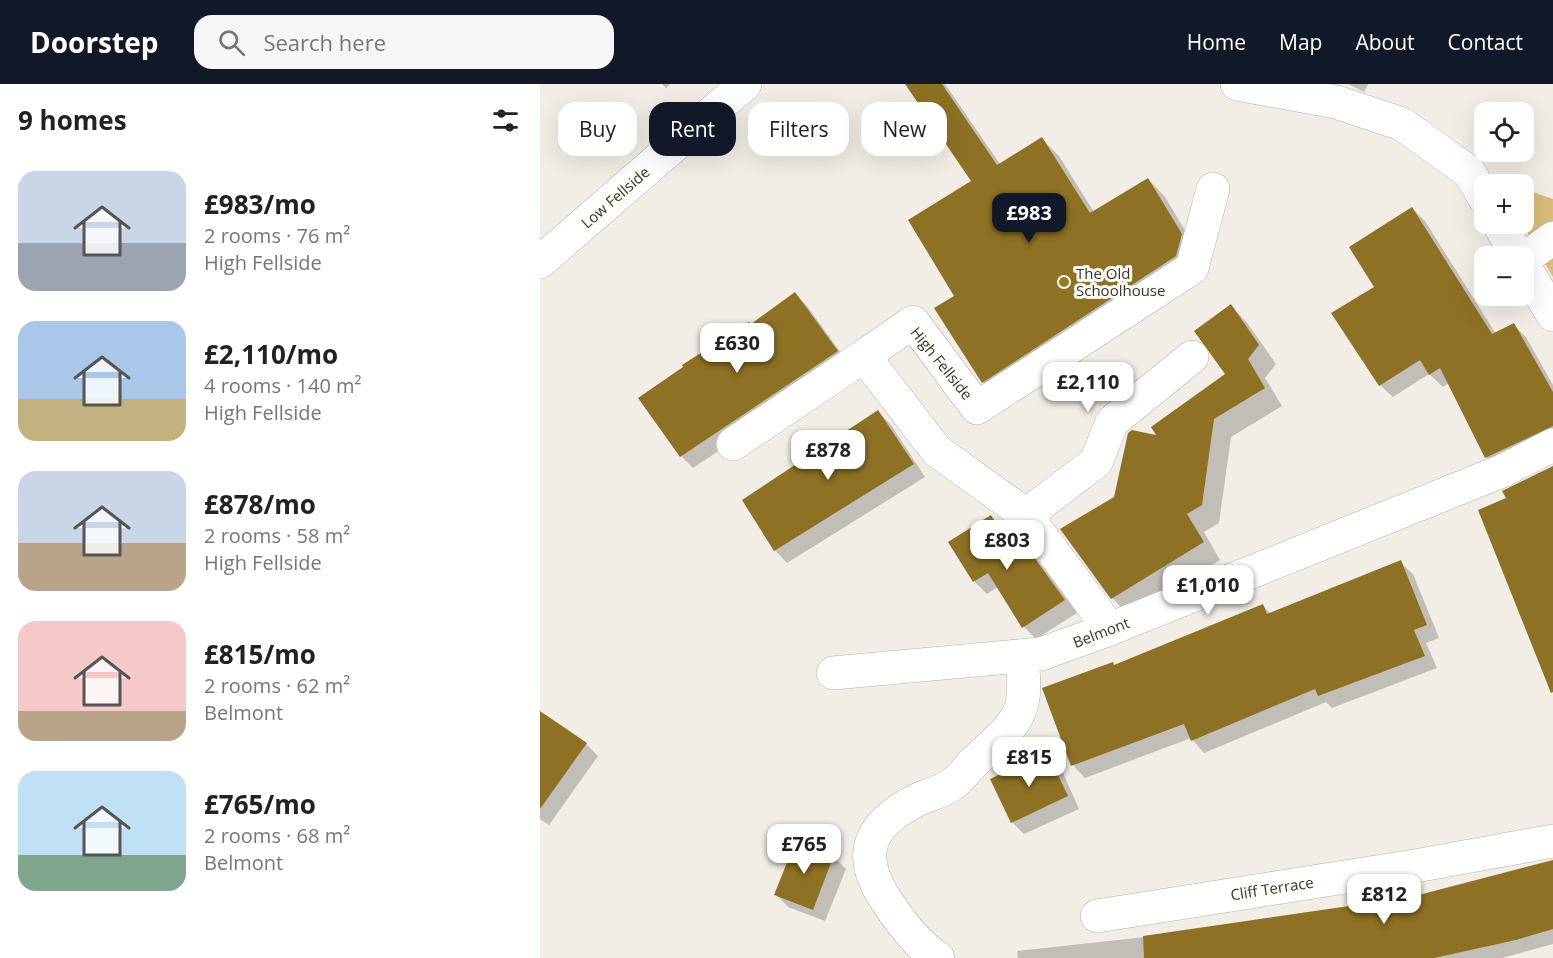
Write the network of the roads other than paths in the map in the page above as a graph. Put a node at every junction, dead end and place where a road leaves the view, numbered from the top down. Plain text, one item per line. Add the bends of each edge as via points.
1 (745, 84) edge
2 (1237, 84) edge
3 (1474, 180) edge
4 (1212, 189) dead end
5 (1553, 238) edge
6 (546, 246) edge
7 (1534, 252) edge
8 (1534, 283) edge
9 (1553, 315) edge
10 (864, 356) junction
11 (1192, 357) dead end
12 (733, 444) dead end
13 (1553, 445) edge
14 (1026, 515) junction
15 (1110, 629) junction
16 (1021, 656) junction
17 (833, 673) dead end
18 (1553, 841) edge
19 (1097, 916) dead end
20 (938, 958) edge

1 - 6 street, Low Fellside
2 - 3 street via 1336,102 1402,124 1469,172
4 - 10 street, High Fellside via 1192,268 977,408 914,322
5 - 7 street
8 - 9 street
10 - 12 street, High Fellside
10 - 14 street via 937,451
11 - 14 street via 1112,422 1096,462
13 - 15 street, Belmont via 1502,471
14 - 15 street
15 - 16 street, Belmont via 1041,654
16 - 17 street, Belmont
16 - 20 street via 1026,686 1015,723 950,787 898,811 881,824 869,843 875,883 915,938
18 - 19 street, Cliff Terrace

